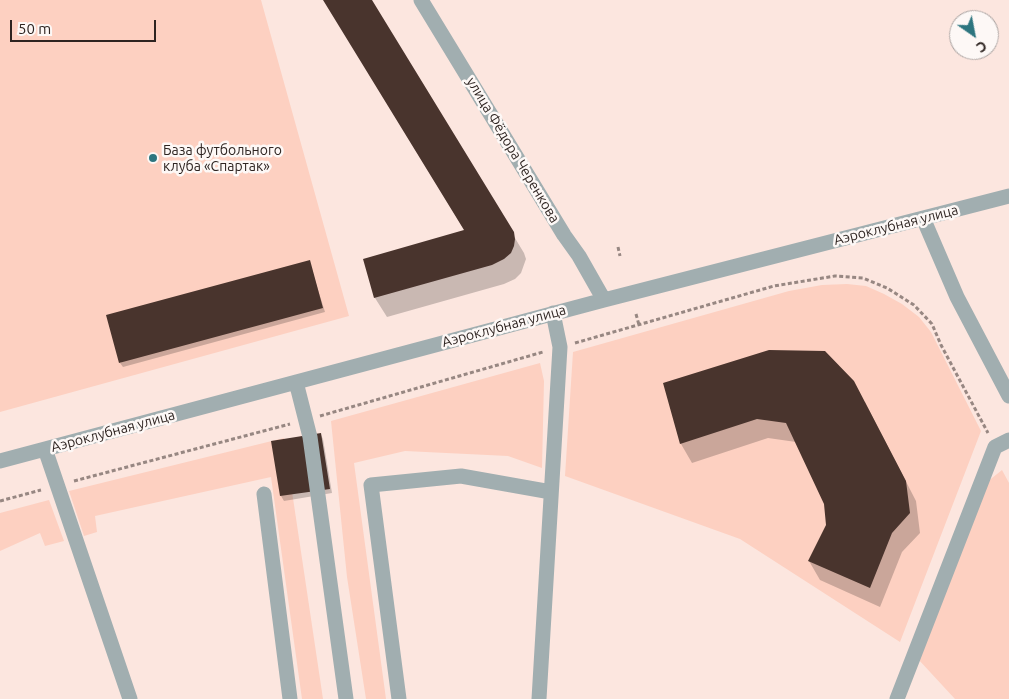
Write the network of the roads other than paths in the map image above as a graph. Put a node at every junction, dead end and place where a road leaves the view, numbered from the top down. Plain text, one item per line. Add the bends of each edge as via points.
1 (421, 0) edge
2 (1009, 196) edge
3 (923, 218) junction
4 (604, 300) junction
5 (553, 313) junction
6 (296, 382) junction
7 (1009, 396) edge
8 (1009, 440) edge
9 (45, 449) junction
10 (0, 461) edge
11 (551, 492) junction
12 (264, 494) dead end
13 (130, 699) edge
14 (290, 699) edge
15 (346, 699) edge
16 (399, 699) edge
17 (539, 699) edge
18 (897, 699) edge

1 - 4 street, улица Фёдора Черенкова
2 - 3 street, Аэроклубная улица
3 - 4 street, Аэроклубная улица
3 - 7 street via 957,297
4 - 5 street, Аэроклубная улица
5 - 6 street, Аэроклубная улица
5 - 11 street via 560,347
6 - 9 street, Аэроклубная улица
6 - 15 street via 307,420
8 - 18 street via 995,447
9 - 10 street, Аэроклубная улица
9 - 13 street
11 - 16 street via 461,476 371,485
11 - 17 street
12 - 14 street

